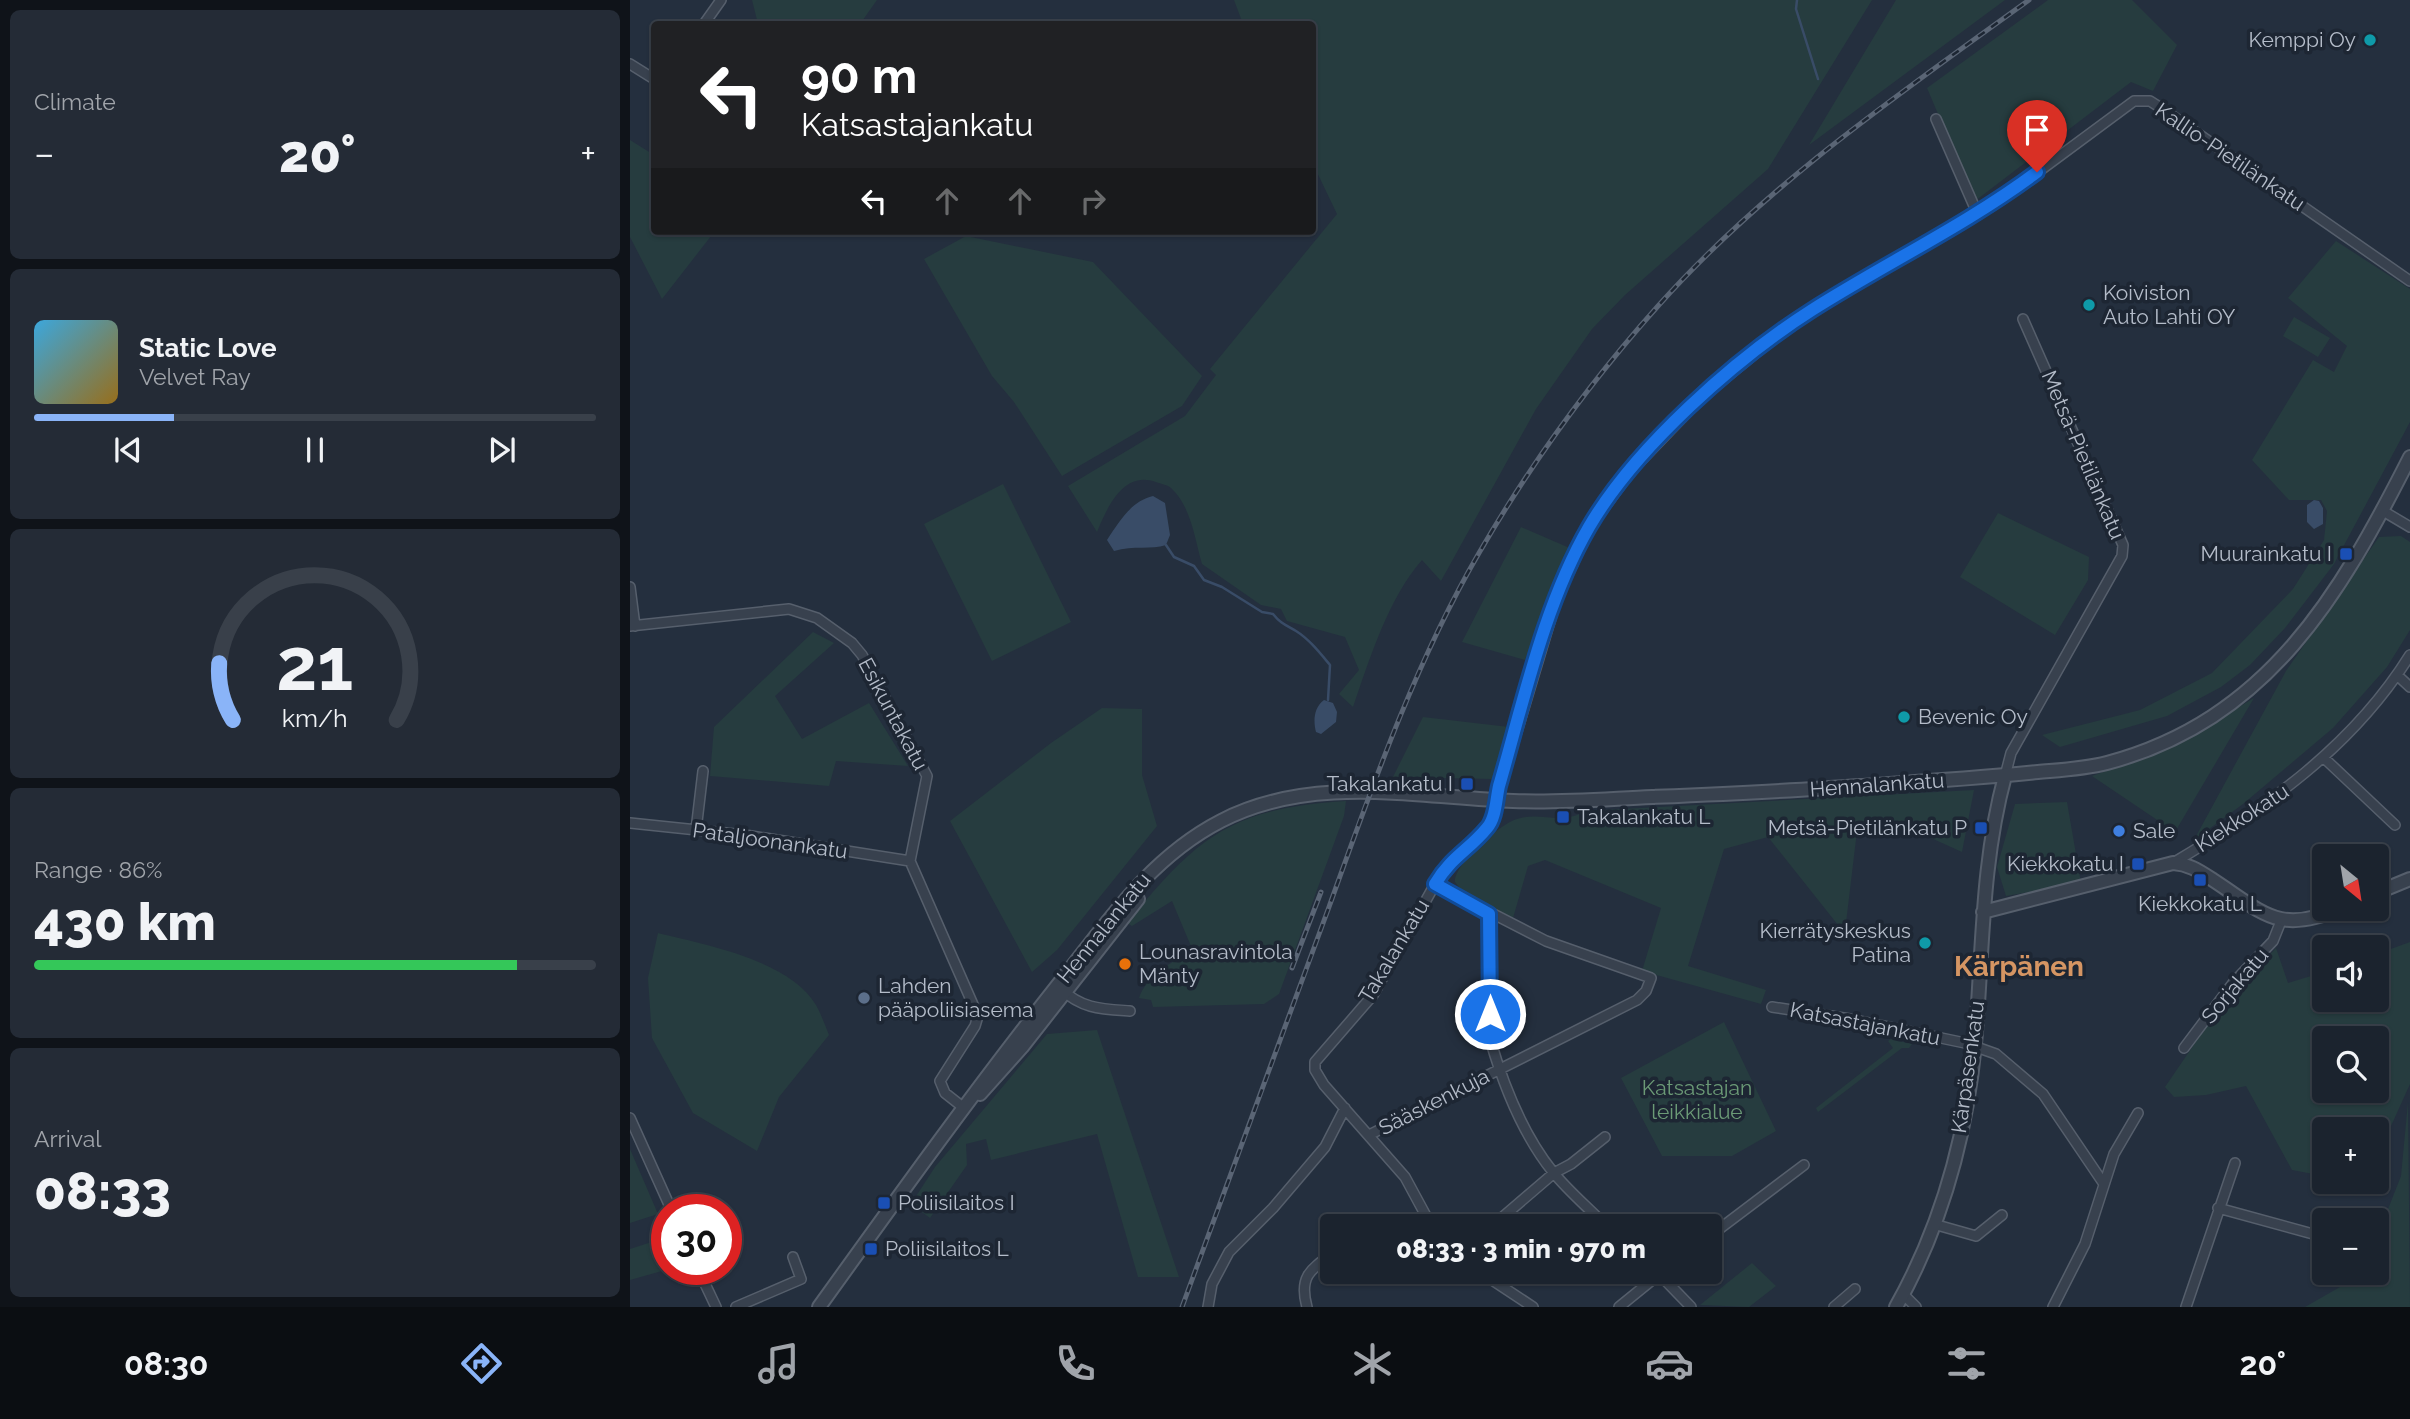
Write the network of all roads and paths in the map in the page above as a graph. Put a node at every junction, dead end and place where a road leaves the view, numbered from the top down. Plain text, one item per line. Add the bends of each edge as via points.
1 (721, 0) edge
2 (706, 21) edge
3 (630, 64) edge
4 (651, 77) edge
5 (1936, 119) dead end
6 (1978, 215) junction
7 (2410, 281) edge
8 (2024, 319) dead end
9 (2410, 457) edge
10 (2382, 511) junction
11 (2410, 527) edge
12 (630, 587) edge
13 (632, 626) edge
14 (2410, 655) edge
15 (2398, 675) junction
16 (2410, 687) edge
17 (2324, 758) junction
18 (703, 771) dead end
19 (2006, 776) junction
20 (1496, 800) junction
21 (630, 822) edge
22 (2395, 825) dead end
23 (696, 830) junction
24 (910, 861) junction
25 (2173, 863) junction
26 (2410, 879) edge
27 (1435, 884) junction
28 (2389, 888) edge
29 (1983, 912) junction
30 (1489, 914) junction
31 (2312, 920) edge
32 (2281, 921) junction
33 (1061, 989) junction
34 (1772, 1007) dead end
35 (1130, 1011) dead end
36 (1974, 1047) junction
37 (2184, 1048) dead end
38 (1500, 1069) junction
39 (964, 1108) junction
40 (1345, 1108) junction
41 (2138, 1113) dead end
42 (630, 1118) edge
43 (1369, 1135) junction
44 (1605, 1137) dead end
45 (2235, 1163) dead end
46 (1804, 1165) dead end
47 (1554, 1173) junction
48 (2104, 1184) junction
49 (664, 1194) edge
50 (2218, 1208) junction
51 (1425, 1214) edge
52 (1506, 1214) edge
53 (1594, 1214) edge
54 (2002, 1215) dead end
55 (1937, 1224) junction
56 (1722, 1228) edge
57 (2312, 1234) edge
58 (793, 1256) dead end
59 (1320, 1262) edge
60 (1498, 1284) edge
61 (1645, 1284) edge
62 (1669, 1284) edge
63 (706, 1285) edge
64 (1855, 1289) dead end
65 (1903, 1294) junction
66 (716, 1307) edge
67 (736, 1307) edge
68 (819, 1307) edge
69 (1208, 1307) edge
70 (1307, 1307) edge
71 (1533, 1307) edge
72 (1619, 1307) edge
73 (1691, 1307) edge
74 (1834, 1307) edge
75 (1896, 1307) edge
76 (1916, 1307) edge
77 (2053, 1307) edge
78 (2186, 1307) edge

1 - 2 street
3 - 4 street
5 - 6 street
6 - 7 street, Kallio-Pietilänkatu via 2126,104 2140,100 2161,108
6 - 20 street, Kallio-Pietilänkatu via 1789,326 1702,397 1631,471 1590,527 1557,598
8 - 19 street, Metsä-Pietilänkatu via 2123,545 2122,556 2011,753
9 - 10 street, Hennalankatu
10 - 11 street
10 - 19 street, Hennalankatu via 2354,564 2302,638 2239,696 2174,736 2106,763
12 - 13 street
13 - 24 street, Esikuntakatu via 789,609 817,618 852,643 927,776
14 - 15 street, Kiekkokatu
15 - 16 street
15 - 17 street, Kiekkokatu
17 - 22 street
17 - 25 street, Kiekkokatu via 2259,809
18 - 23 street
19 - 20 street, Hennalankatu via 1786,791
19 - 29 street, Kärpäsenkatu via 1989,851
20 - 27 street, Takalankatu via 1488,828 1457,854
20 - 33 street, Hennalankatu via 1342,791 1259,805 1207,829 1170,862
21 - 23 street, Pataljoonankatu
23 - 24 street, Pataljoonankatu
24 - 39 street via 978,1016 940,1081
25 - 29 street, Kiekkokatu
25 - 32 street via 2192,867
26 - 28 street
27 - 30 street
27 - 40 street, Takalankatu via 1373,995 1318,1055 1315,1070
29 - 36 street, Kärpäsenkatu
30 - 38 street via 1490,1039
30 - 38 street, Sääskenkuja via 1581,956 1651,978 1637,1000
31 - 32 street
32 - 37 street, Sorjakatu via 2273,941 2233,983
33 - 35 street via 1091,1008
33 - 39 street, Hennalankatu via 991,1083
34 - 36 street, Katsastajankatu
36 - 48 street, Katsastajankatu via 1996,1054 2043,1094
36 - 55 street, Kärpäsenkatu via 1951,1182
38 - 43 street, Sääskenkuja
38 - 47 street via 1531,1139
39 - 68 street, Hennalankatu
40 - 43 street
40 - 69 street via 1325,1147 1229,1252 1212,1284
41 - 48 street via 2114,1154
42 - 49 street
43 - 51 street via 1405,1177
44 - 47 street
45 - 50 street
46 - 56 street
47 - 52 street
47 - 53 street
48 - 77 street via 2085,1244
50 - 57 street
50 - 78 street
54 - 55 street via 1976,1236
55 - 65 street, Kärpäsenkatu
58 - 67 street via 801,1279
59 - 70 street via 1305,1279 1302,1290
60 - 71 street
61 - 72 street
62 - 73 street
63 - 66 street
64 - 74 street
65 - 75 street, Kärpäsenkatu
65 - 76 street

